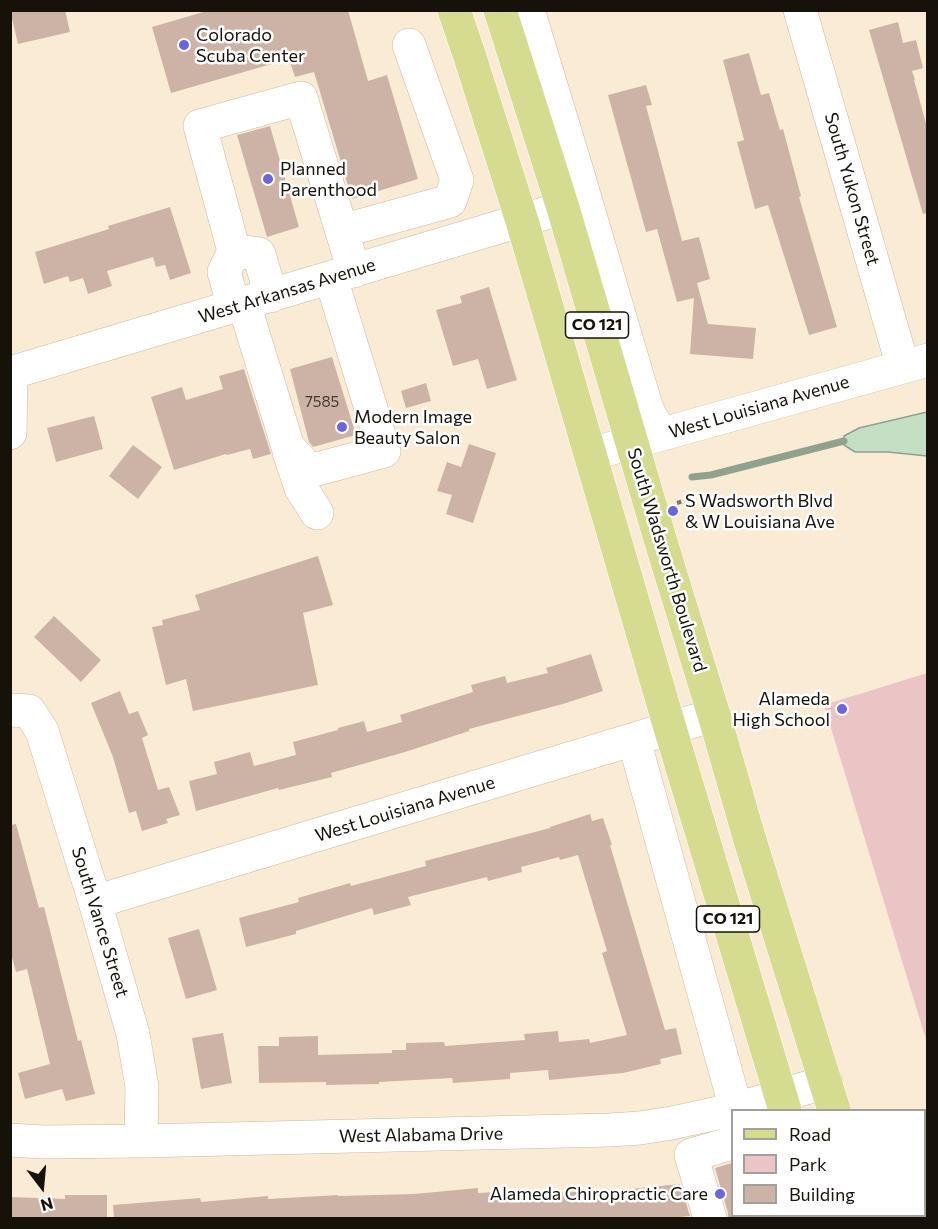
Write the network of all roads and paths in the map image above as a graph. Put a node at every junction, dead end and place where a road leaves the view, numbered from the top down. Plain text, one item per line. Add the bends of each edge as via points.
1 (454, 10) edge
2 (500, 10) edge
3 (528, 10) edge
4 (800, 10) edge
5 (409, 45) dead end
6 (563, 208) junction
7 (522, 221) junction
8 (342, 231) junction
9 (343, 274) junction
10 (250, 302) junction
11 (915, 363) edge
12 (11, 373) edge
13 (10, 433) edge
14 (647, 438) junction
15 (288, 447) junction
16 (591, 454) junction
17 (316, 513) dead end
18 (20, 711) edge
19 (714, 715) junction
20 (670, 728) junction
21 (634, 740) junction
22 (95, 902) junction
23 (830, 1096) edge
24 (783, 1103) edge
25 (736, 1109) edge
26 (731, 1110) edge
27 (696, 1118) junction
28 (10, 1140) edge
29 (141, 1141) junction
30 (709, 1150) edge
31 (710, 1218) edge

1 - 7 main road, CO 121
2 - 6 main road, South Wadsworth Boulevard / CO 121
3 - 14 street, South Wadsworth Boulevard via 651,417
4 - 11 street, South Yukon Street
5 - 8 street via 458,180 450,201
6 - 7 street, West Arkansas Avenue
6 - 14 main road, South Wadsworth Boulevard / CO 121
7 - 9 street, West Arkansas Avenue
7 - 16 main road, CO 121
8 - 9 street
8 - 10 street via 301,98 200,126 234,251 224,272
9 - 10 street, West Arkansas Avenue
9 - 15 street via 384,451 310,471
10 - 12 street, West Arkansas Avenue
10 - 15 street
11 - 14 street, West Louisiana Avenue
12 - 13 street
14 - 16 street, West Louisiana Avenue
14 - 19 main road, South Wadsworth Boulevard / CO 121 via 661,542
15 - 17 street via 301,488
16 - 20 main road, CO 121
18 - 22 street, South Vance Street via 42,731
19 - 20 street, West Louisiana Avenue
19 - 23 main road, South Wadsworth Boulevard / CO 121
20 - 21 street, West Louisiana Avenue
20 - 24 main road, CO 121
21 - 22 street, West Louisiana Avenue
21 - 25 street
22 - 29 street, South Vance Street via 133,1034 142,1087
23 - 24 street, West Alabama Drive
24 - 25 street, West Alabama Drive
26 - 27 street, West Alabama Drive
27 - 29 street, West Alabama Drive via 610,1130
27 - 30 street
28 - 29 street, West Alabama Drive
30 - 31 street

